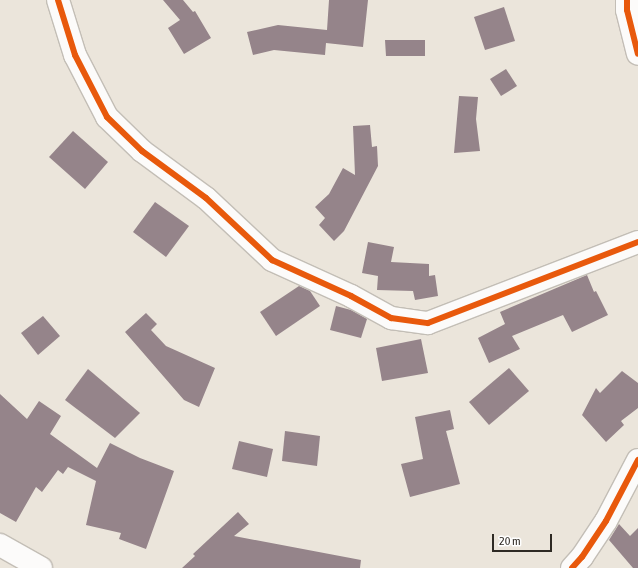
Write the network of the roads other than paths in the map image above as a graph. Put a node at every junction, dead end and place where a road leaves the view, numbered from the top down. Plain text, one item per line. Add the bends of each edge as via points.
1 (58, 0) edge
2 (627, 0) edge
3 (638, 54) edge
4 (638, 242) edge
5 (638, 460) edge
6 (0, 545) edge
7 (41, 568) edge
8 (572, 568) edge

1 - 4 street via 75,55 107,117 142,151 206,198 272,260 351,296 391,318 428,323
2 - 3 street
5 - 8 street via 606,521
6 - 7 street

